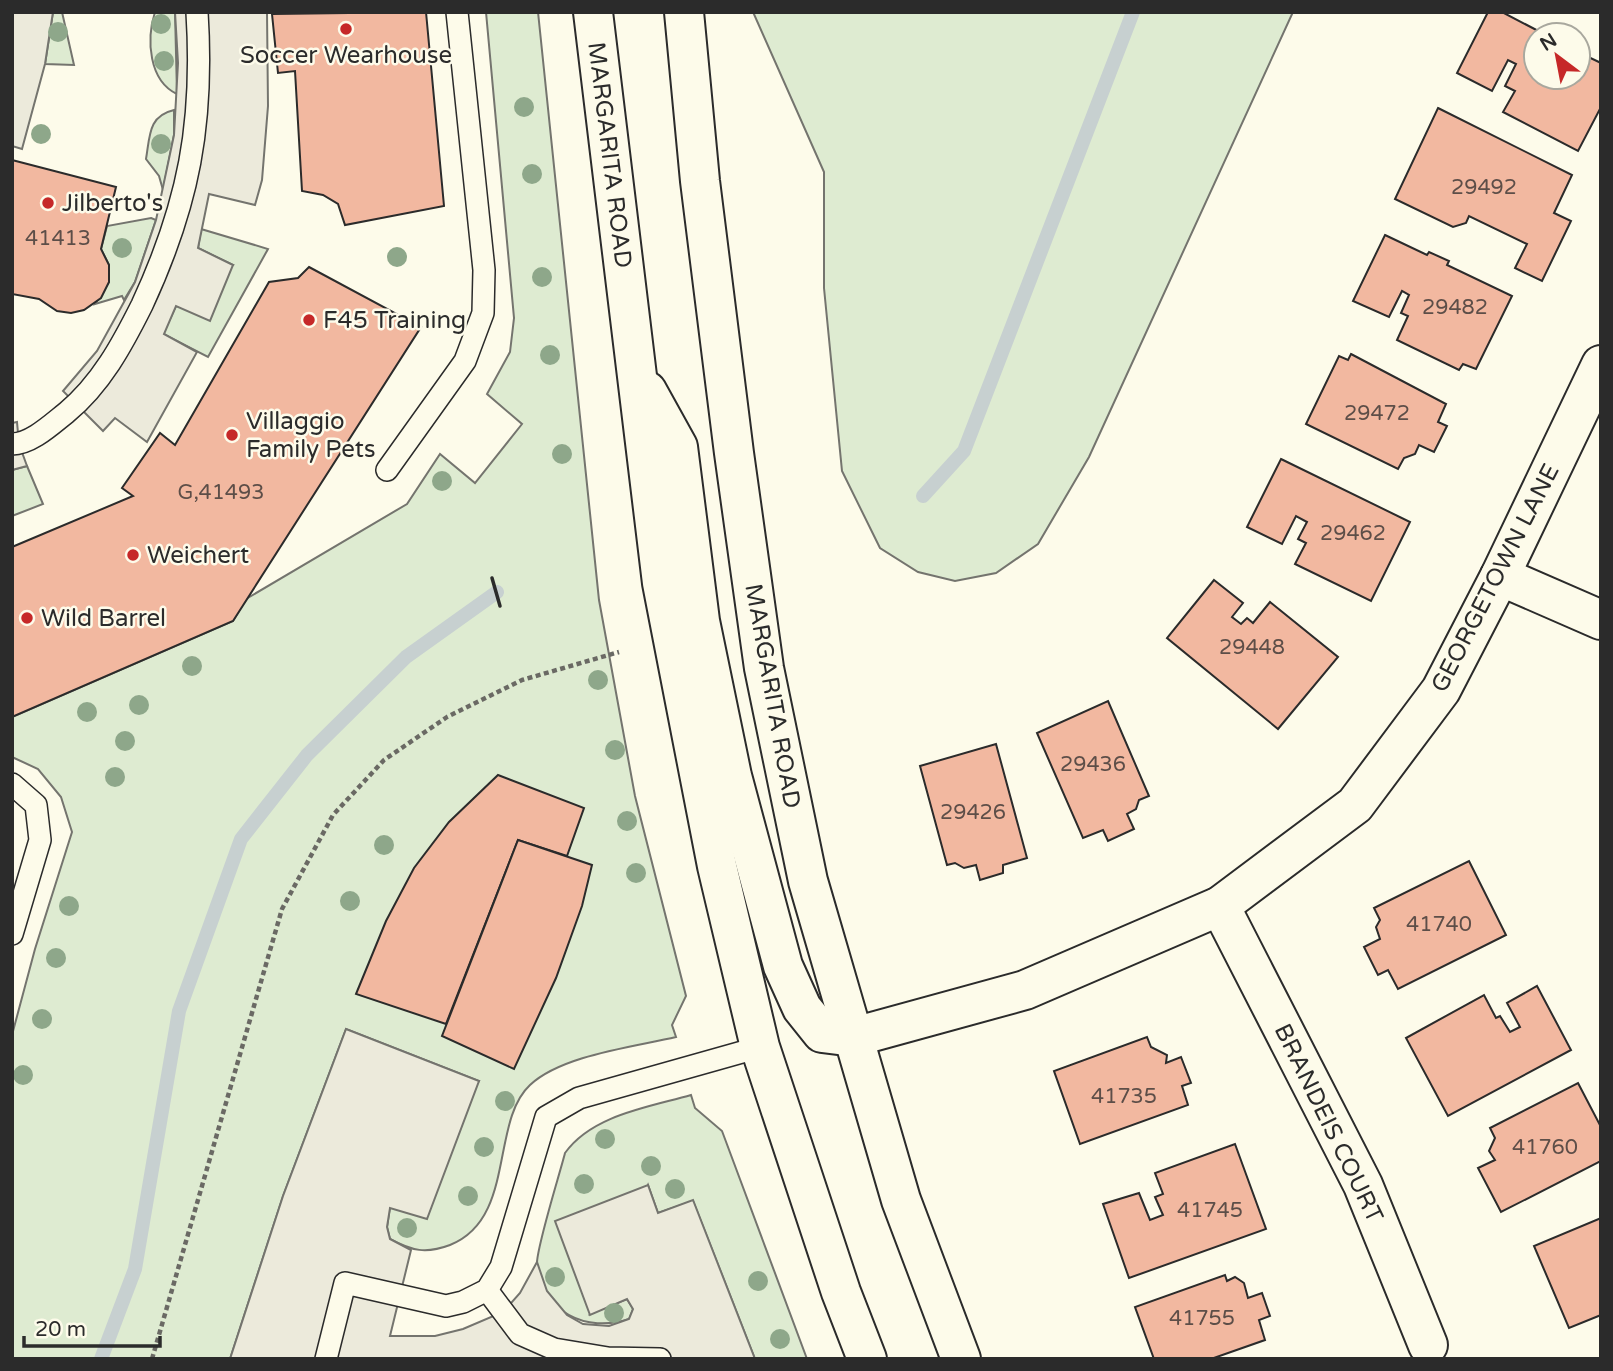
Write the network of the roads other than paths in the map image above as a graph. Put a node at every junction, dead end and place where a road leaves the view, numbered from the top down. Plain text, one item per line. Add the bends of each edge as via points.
1 (197, 12) edge
2 (457, 12) edge
3 (593, 12) edge
4 (684, 12) edge
5 (1601, 365) edge
6 (637, 374) junction
7 (12, 444) edge
8 (387, 470) dead end
9 (1500, 576) junction
10 (1601, 620) edge
11 (12, 784) edge
12 (1220, 905) junction
13 (12, 934) edge
14 (854, 1037) junction
15 (760, 1047) junction
16 (487, 1290) junction
17 (1428, 1345) dead end
18 (326, 1359) edge
19 (660, 1359) edge
20 (867, 1359) edge
21 (961, 1359) edge

1 - 7 lane via 200,95 194,149 182,207 154,279 99,381 49,427
2 - 8 lane via 484,270 483,313 465,361
3 - 6 main road, MARGARITA ROAD
4 - 14 main road, MARGARITA ROAD via 714,290 764,668 808,881
5 - 9 main road, GEORGETOWN LANE
6 - 14 main road via 678,447 700,621 732,776 783,966 802,1008 822,1033
6 - 15 main road, MARGARITA ROAD via 662,583 717,866
9 - 10 main road
9 - 12 main road, GEORGETOWN LANE via 1441,690 1355,805
11 - 13 lane via 36,805 40,840
12 - 14 main road, GEORGETOWN LANE via 1025,990
12 - 17 main road, BRANDEIS COURT via 1363,1185
14 - 21 main road, MARGARITA ROAD via 901,1200
15 - 16 lane via 579,1098 546,1117 501,1268
15 - 20 main road, MARGARITA ROAD
16 - 18 lane via 446,1306 345,1283
16 - 19 lane via 520,1334 554,1349 608,1358

